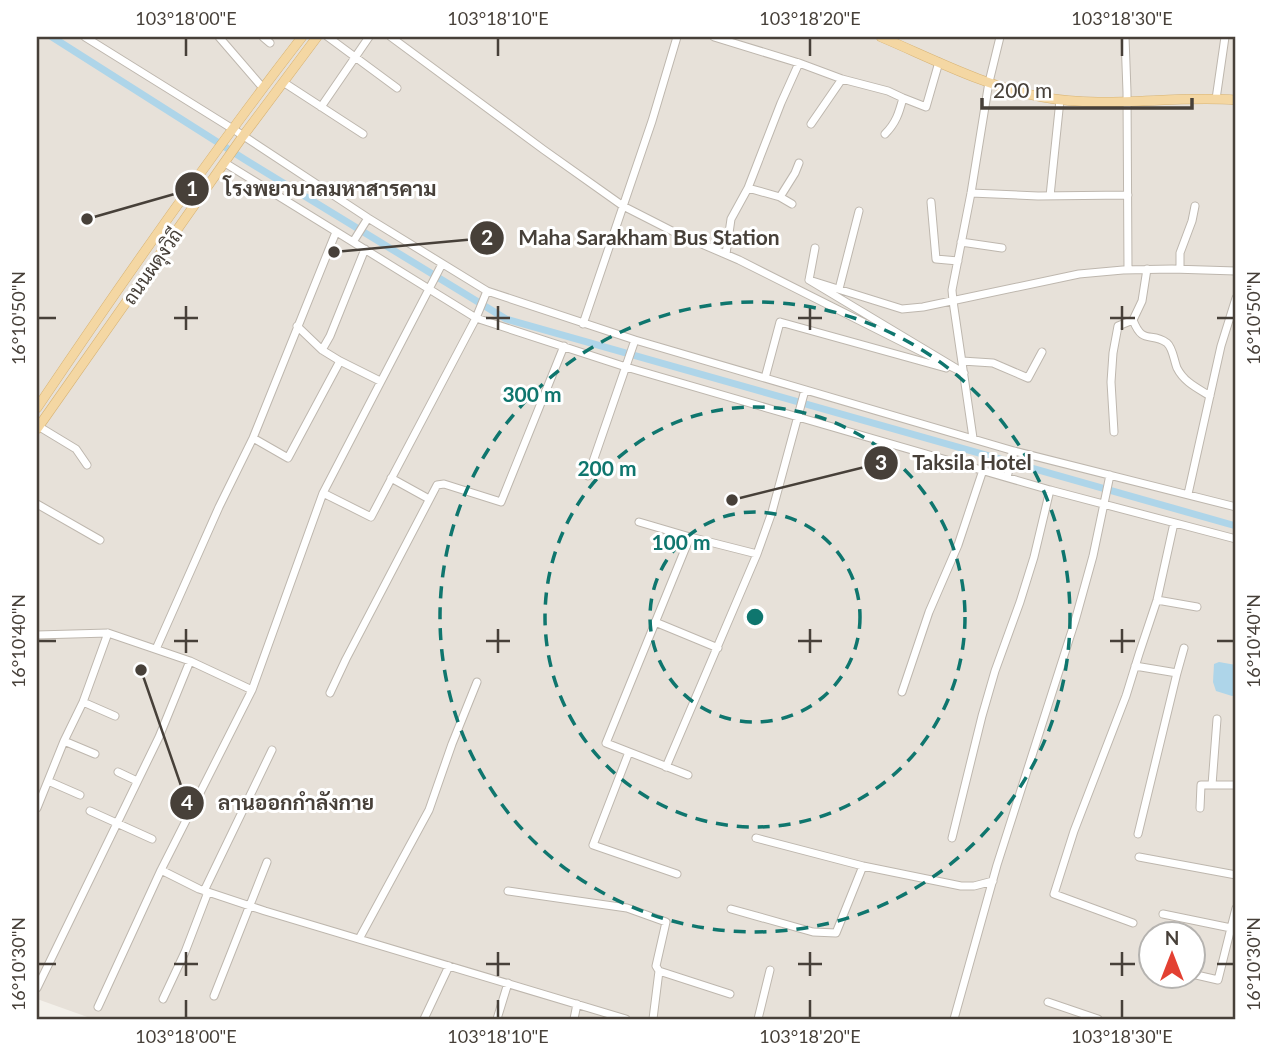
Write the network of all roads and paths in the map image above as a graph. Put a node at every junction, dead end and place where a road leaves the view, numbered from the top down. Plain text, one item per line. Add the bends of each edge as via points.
1 (85, 37) edge
2 (219, 37) edge
3 (263, 37) edge
4 (302, 37) edge
5 (317, 37) edge
6 (328, 37) edge
7 (369, 37) edge
8 (391, 37) edge
9 (677, 37) edge
10 (714, 37) edge
11 (881, 37) edge
12 (1000, 37) edge
13 (1125, 37) edge
14 (1225, 37) edge
15 (270, 43) dead end
16 (356, 57) junction
17 (939, 62) junction
18 (799, 63) junction
19 (842, 79) junction
20 (283, 82) junction
21 (989, 82) junction
22 (262, 88) junction
23 (397, 88) dead end
24 (903, 98) junction
25 (1216, 99) junction
26 (1060, 100) junction
27 (1127, 100) junction
28 (1236, 100) edge
29 (321, 107) junction
30 (811, 124) dead end
31 (230, 132) junction
32 (363, 134) dead end
33 (885, 134) dead end
34 (241, 139) junction
35 (227, 159) junction
36 (799, 163) dead end
37 (748, 188) junction
38 (971, 193) junction
39 (1128, 195) junction
40 (1050, 196) junction
41 (780, 197) junction
42 (931, 202) dead end
43 (792, 204) dead end
44 (623, 206) junction
45 (1195, 206) dead end
46 (859, 211) dead end
47 (368, 218) junction
48 (336, 232) junction
49 (353, 242) junction
50 (961, 242) junction
51 (815, 248) dead end
52 (1002, 248) dead end
53 (365, 249) junction
54 (726, 254) junction
55 (958, 261) junction
56 (442, 264) junction
57 (1180, 269) junction
58 (1128, 270) junction
59 (1147, 270) junction
60 (1236, 271) edge
61 (809, 280) junction
62 (839, 289) junction
63 (428, 290) junction
64 (487, 291) junction
65 (1236, 298) edge
66 (953, 301) junction
67 (476, 318) junction
68 (1133, 320) junction
69 (583, 324) junction
70 (297, 326) junction
71 (635, 340) junction
72 (564, 346) junction
73 (322, 350) junction
74 (1042, 352) dead end
75 (340, 360) junction
76 (962, 360) junction
77 (626, 367) junction
78 (964, 373) junction
79 (765, 378) junction
80 (380, 381) junction
81 (805, 390) junction
82 (1210, 396) junction
83 (37, 408) edge
84 (798, 417) junction
85 (37, 428) edge
86 (1114, 432) dead end
87 (253, 438) junction
88 (973, 438) junction
89 (1014, 451) junction
90 (87, 465) dead end
91 (983, 470) junction
92 (1110, 475) junction
93 (588, 476) dead end
94 (1006, 477) junction
95 (391, 478) junction
96 (1050, 490) junction
97 (323, 493) junction
98 (1188, 494) junction
99 (429, 499) junction
100 (1103, 504) junction
101 (37, 505) edge
102 (1236, 506) edge
103 (639, 522) dead end
104 (1174, 523) junction
105 (690, 537) junction
106 (1236, 539) edge
107 (100, 540) dead end
108 (757, 554) junction
109 (1157, 600) junction
110 (1196, 607) dead end
111 (656, 622) junction
112 (108, 633) junction
113 (37, 635) edge
114 (718, 648) junction
115 (1184, 648) dead end
116 (156, 649) junction
117 (190, 661) junction
118 (1135, 666) junction
119 (1177, 673) junction
120 (477, 682) dead end
121 (252, 690) junction
122 (902, 692) dead end
123 (330, 693) dead end
124 (83, 702) junction
125 (115, 716) dead end
126 (1217, 719) dead end
127 (64, 741) junction
128 (272, 750) dead end
129 (629, 752) junction
130 (95, 754) dead end
131 (666, 767) junction
132 (118, 772) dead end
133 (688, 775) dead end
134 (48, 781) junction
135 (137, 781) junction
136 (1212, 785) junction
137 (1236, 785) edge
138 (80, 795) dead end
139 (37, 808) edge
140 (1200, 808) dead end
141 (90, 811) dead end
142 (117, 822) junction
143 (1138, 834) dead end
144 (756, 838) dead end
145 (951, 838) dead end
146 (152, 839) dead end
147 (1139, 857) dead end
148 (267, 862) dead end
149 (863, 866) junction
150 (161, 870) junction
151 (677, 874) dead end
152 (1236, 875) edge
153 (993, 881) junction
154 (206, 891) junction
155 (508, 891) dead end
156 (249, 905) junction
157 (1236, 908) edge
158 (731, 909) dead end
159 (1163, 914) dead end
160 (1133, 923) dead end
161 (1231, 928) junction
162 (359, 939) junction
163 (449, 965) junction
164 (769, 970) dead end
165 (659, 971) junction
166 (1206, 977) edge
167 (508, 983) junction
168 (37, 988) edge
169 (730, 994) dead end
170 (214, 996) dead end
171 (163, 999) dead end
172 (1048, 1002) dead end
173 (577, 1004) junction
174 (98, 1007) dead end
175 (424, 1019) edge
176 (497, 1019) edge
177 (574, 1019) edge
178 (626, 1019) edge
179 (653, 1019) edge
180 (758, 1019) edge
181 (954, 1019) edge
182 (1098, 1019) edge

1 - 31 street
2 - 22 street
3 - 15 street
4 - 22 main road, ถนนผดุงวิถี
5 - 20 main road, ถนนผดุงวิถี
6 - 16 street
7 - 16 street
8 - 44 street
9 - 44 street
10 - 18 street
11 - 17 main road
12 - 21 street
13 - 27 street
14 - 25 street
16 - 23 street
16 - 29 street
17 - 21 main road
17 - 24 street via 926,107
18 - 19 street
18 - 37 street
19 - 24 street
19 - 30 street
20 - 29 street
20 - 34 main road, ถนนผดุงวิถี
21 - 26 main road
21 - 38 street
22 - 31 main road, ถนนผดุงวิถี
24 - 33 street via 894,125
25 - 27 main road
25 - 28 main road
26 - 27 main road
26 - 40 street
27 - 39 street
29 - 32 street
31 - 34 street
31 - 83 main road, ถนนผดุงวิถี
34 - 35 main road, ถนนผดุงวิถี
34 - 47 street
35 - 48 street
35 - 85 main road, ถนนผดุงวิถี
36 - 41 street
37 - 41 street
37 - 54 street via 731,219
38 - 40 street
38 - 50 street
39 - 40 street
39 - 58 street
41 - 43 street
42 - 55 street via 936,259
44 - 54 street
44 - 69 street
45 - 57 street via 1180,253
46 - 62 street
47 - 49 street
47 - 56 street
48 - 49 street
48 - 70 street
49 - 53 street
50 - 52 street
50 - 55 street
51 - 61 street
53 - 63 street
53 - 73 street
54 - 78 street
55 - 66 street
56 - 63 street
56 - 64 street
57 - 59 street
57 - 60 street
58 - 59 street
58 - 66 street via 1079,274
59 - 68 street via 1142,301
61 - 62 street
61 - 78 street
62 - 66 street via 902,309
63 - 67 street
63 - 80 street
64 - 67 street
64 - 69 street
65 - 82 street
66 - 76 street
67 - 72 street
67 - 95 street
68 - 82 street via 1142,335 1166,342 1184,378
68 - 86 street via 1118,326 1113,353
69 - 71 street
70 - 73 street
70 - 87 street
71 - 77 street
71 - 79 street
72 - 77 street
72 - 99 street via 500,502 444,484 437,485
73 - 75 street
74 - 76 street via 1028,378 993,363
75 - 80 street
75 - 87 street via 288,458
76 - 78 street
77 - 84 street
77 - 93 street
78 - 79 street via 780,322
78 - 88 street
79 - 81 street
80 - 97 street
81 - 84 street
81 - 88 street
82 - 98 street
84 - 91 street
84 - 108 street
85 - 90 street via 76,449
87 - 116 street
88 - 89 street
89 - 92 street
89 - 94 street
91 - 94 street
91 - 122 street
92 - 98 street
92 - 100 street
94 - 96 street
95 - 97 street via 371,517
95 - 99 street
96 - 100 street
96 - 145 street via 1034,557 982,716
97 - 121 street
98 - 102 street
99 - 123 street
100 - 104 street
100 - 153 street via 1075,621
101 - 107 street
103 - 105 street
104 - 106 street
104 - 109 street
105 - 108 street
105 - 111 street
108 - 114 street
109 - 110 street
109 - 118 street
111 - 114 street
111 - 129 street via 606,743
112 - 113 street
112 - 116 street
112 - 124 street
114 - 131 street
115 - 119 street
116 - 117 street
117 - 121 street
117 - 135 street
118 - 119 street
118 - 160 street via 1054,894
119 - 143 street
120 - 162 street via 429,810
121 - 150 street
124 - 125 street
124 - 127 street
126 - 136 street
127 - 130 street
127 - 134 street
128 - 154 street
129 - 131 street
129 - 151 street via 593,845
131 - 133 street
132 - 135 street
134 - 138 street
134 - 139 street
135 - 142 street
136 - 137 street
136 - 140 street via 1201,785
141 - 142 street
142 - 146 street
142 - 168 street
144 - 149 street
147 - 152 street
148 - 156 street
149 - 153 street via 961,886
149 - 158 street via 836,933 813,932
150 - 154 street
150 - 174 street
153 - 181 street
154 - 156 street
154 - 171 street
155 - 165 street via 627,908 666,922 656,966
156 - 162 street
156 - 170 street
157 - 161 street
159 - 161 street
161 - 166 street via 1218,980
162 - 163 street
163 - 167 street
163 - 175 street
164 - 180 street
165 - 169 street
165 - 179 street
167 - 173 street
167 - 176 street
172 - 182 street
173 - 177 street
173 - 178 street

